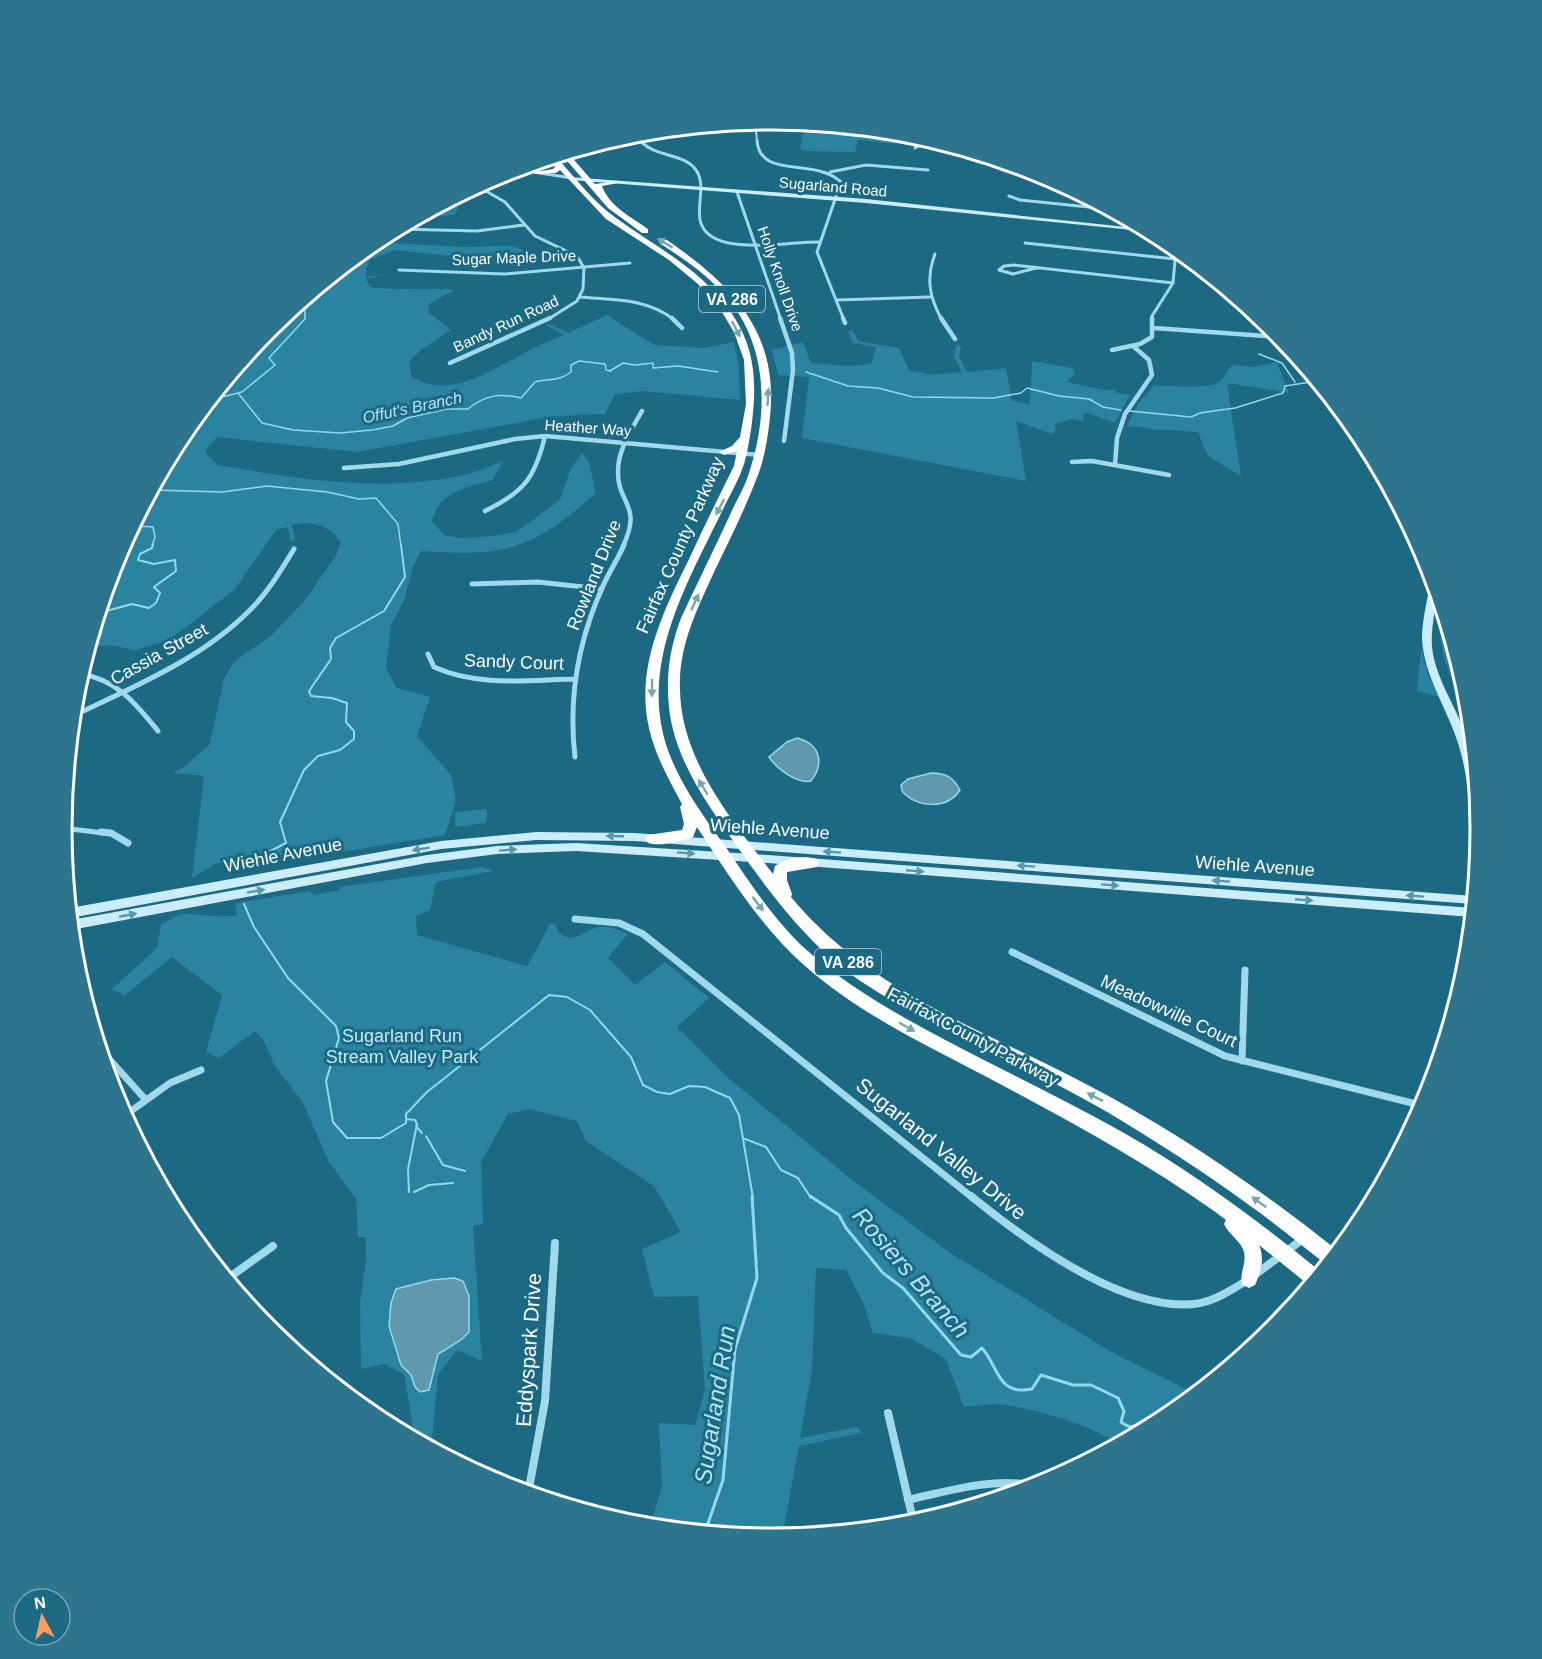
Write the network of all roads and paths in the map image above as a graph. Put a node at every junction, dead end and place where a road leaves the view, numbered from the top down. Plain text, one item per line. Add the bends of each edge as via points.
1 (757, 131) edge
2 (642, 143) edge
3 (920, 147) edge
4 (915, 148) dead end
5 (570, 160) edge
6 (559, 164) edge
7 (556, 165) edge
8 (928, 170) dead end
9 (830, 172) junction
10 (537, 173) joint
11 (571, 178) junction
12 (586, 179) junction
13 (616, 182) junction
14 (699, 189) junction
15 (487, 192) edge
16 (737, 192) junction
17 (1009, 196) dead end
18 (603, 198) junction
19 (835, 199) junction
20 (1087, 207) edge
21 (524, 225) junction
22 (413, 229) edge
23 (1128, 229) edge
24 (819, 242) junction
25 (1025, 243) dead end
26 (755, 244) junction
27 (935, 254) dead end
28 (1175, 259) joint
29 (630, 263) dead end
30 (584, 268) junction
31 (1035, 268) junction
32 (399, 270) dead end
33 (1173, 283) junction
34 (580, 297) junction
35 (930, 297) junction
36 (837, 300) junction
37 (845, 323) dead end
38 (682, 328) dead end
39 (1154, 328) junction
40 (1266, 336) edge
41 (955, 339) dead end
42 (1133, 346) junction
43 (1112, 350) dead end
44 (450, 363) dead end
45 (642, 411) dead end
46 (545, 436) junction
47 (746, 436) junction
48 (783, 441) dead end
49 (627, 443) junction
50 (724, 452) junction
51 (742, 453) junction
52 (760, 455) junction
53 (1072, 462) dead end
54 (1115, 465) junction
55 (344, 468) dead end
56 (1169, 475) dead end
57 (485, 511) dead end
58 (294, 549) dead end
59 (472, 584) dead end
60 (602, 590) junction
61 (1431, 601) edge
62 (428, 654) dead end
63 (89, 676) edge
64 (574, 679) junction
65 (123, 691) junction
66 (82, 711) edge
67 (158, 731) dead end
68 (1465, 750) edge
69 (575, 757) dead end
70 (683, 797) junction
71 (72, 829) edge
72 (653, 838) junction
73 (128, 843) dead end
74 (720, 850) junction
75 (748, 852) junction
76 (812, 863) junction
77 (207, 894) junction
78 (1466, 899) edge
79 (1465, 911) edge
80 (77, 912) edge
81 (575, 919) dead end
82 (800, 919) junction
83 (78, 923) edge
84 (1012, 952) dead end
85 (1245, 970) dead end
86 (1242, 1061) junction
87 (112, 1062) edge
88 (201, 1070) dead end
89 (146, 1100) junction
90 (1414, 1104) edge
91 (131, 1111) edge
92 (1170, 1171) junction
93 (1306, 1237) junction
94 (555, 1243) dead end
95 (273, 1246) dead end
96 (1284, 1253) junction
97 (1327, 1253) edge
98 (1310, 1274) edge
99 (233, 1275) edge
100 (1249, 1279) junction
101 (888, 1413) dead end
102 (1018, 1483) edge
103 (530, 1485) edge
104 (908, 1500) junction
105 (912, 1514) edge

1 - 9 street via 758,151 763,158 776,164
2 - 14 street via 694,168
3 - 4 street
5 - 12 highway, Fairfax County Parkway / VA 286
6 - 11 highway, Fairfax County Parkway / VA 286
7 - 10 highway via 557,170
8 - 9 street via 869,166
9 - 19 street via 841,182
10 - 11 street, Sugarland Road
11 - 12 main road, Sugarland Road
11 -> 47 highway, Fairfax County Parkway / VA 286 via 609,217 690,272 726,311 743,345 750,375
12 - 13 main road, Sugarland Road
12 - 18 highway, Fairfax County Parkway / VA 286
13 - 14 main road, Sugarland Road
13 - 18 highway via 598,185
14 - 16 main road, Sugarland Road
14 - 26 street via 705,234 723,242
15 - 21 street via 505,202
16 - 19 main road, Sugarland Road
16 - 26 street, Holly Knoll Drive
17 - 20 street
52 -> 18 highway, Fairfax County Parkway / VA 286 via 769,388 760,347 748,321 715,279 624,217
19 - 23 main road, Sugarland Road
19 - 24 street
21 - 22 street via 477,231
21 - 30 street via 541,239 573,253
24 - 26 street
24 - 36 street via 819,256
25 - 28 street
26 - 48 street, Holly Knoll Drive via 792,352
27 - 35 street via 928,276
28 - 33 street
29 - 30 street, Sugar Maple Drive
30 - 32 street, Sugar Maple Drive via 504,274
30 - 34 street, Bandy Run Road
31 - 31 street via 1004,266 999,270 1013,274
31 - 33 street
33 - 39 street via 1152,316
34 - 38 street via 652,305
34 - 44 street, Bandy Run Road via 558,315
35 - 36 street
35 - 41 street
36 - 37 street
39 - 40 street
39 - 42 street via 1150,339
42 - 43 street
42 - 54 street via 1149,360 1152,375 1121,421
45 - 49 street, Rowland Drive
46 - 49 street, Heather Way
46 - 55 street, Heather Way via 399,464
46 - 57 street via 537,468 529,481 514,495
47 - 50 highway via 735,448
47 - 51 highway, Fairfax County Parkway / VA 286
49 - 50 street, Heather Way
49 - 60 street, Rowland Drive via 617,470 631,508 631,523
50 - 51 street, Heather Way
51 - 52 street, Heather Way
51 -> 70 highway, Fairfax County Parkway / VA 286 via 734,479 670,609 655,657 655,727 671,776
75 -> 52 highway, Fairfax County Parkway / VA 286 via 705,790 685,750 675,717 675,666 684,626
53 - 54 street
54 - 56 street
58 - 65 street, Cassia Street via 258,602 215,642
59 - 60 street via 538,582
60 - 64 street, Rowland Drive via 582,641
61 - 68 main road via 1428,652
62 - 64 street, Sandy Court via 434,667 463,677
63 - 65 street via 104,678
64 - 69 street, Rowland Drive via 571,719
65 - 66 street, Cassia Street
65 - 67 street
70 - 72 highway via 691,831 681,836
70 - 74 highway, Fairfax County Parkway / VA 286
71 - 73 street via 111,833
72 - 74 main road, Wiehle Avenue
72 -> 77 main road, Wiehle Avenue via 564,836 476,841 302,870
74 - 75 main road, Wiehle Avenue
77 -> 74 main road, Wiehle Avenue via 305,882 427,859 521,849
74 -> 92 highway, Fairfax County Parkway / VA 286 via 778,929 815,966 849,992
75 - 76 main road, Wiehle Avenue
78 -> 75 main road, Wiehle Avenue
75 - 82 highway, Fairfax County Parkway / VA 286
76 -> 79 main road, Wiehle Avenue
76 - 82 highway via 787,865 780,870 782,885
77 - 80 main road, Wiehle Avenue
83 -> 77 main road, Wiehle Avenue
81 - 100 street, Sugarland Valley Drive via 619,923 643,934 1012,1229 1057,1259 1147,1299 1177,1305 1207,1302
93 -> 82 highway, Fairfax County Parkway / VA 286 via 1225,1177 1139,1122 878,983 835,952
84 - 86 street, Meadowville Court via 1209,1050
85 - 86 street
86 - 90 street, Meadowville Court
87 - 89 street
88 - 89 street via 180,1076
89 - 91 street
92 - 96 highway, Fairfax County Parkway / VA 286
92 - 100 highway via 1249,1241 1255,1262
93 - 96 street, Sugarland Valley Drive
93 - 97 highway, Fairfax County Parkway / VA 286
94 - 103 street, Eddyspark Drive via 547,1403
95 - 99 street
96 - 98 highway, Fairfax County Parkway / VA 286
96 - 100 street, Sugarland Valley Drive
101 - 104 street
102 - 104 street via 996,1482
104 - 105 street

